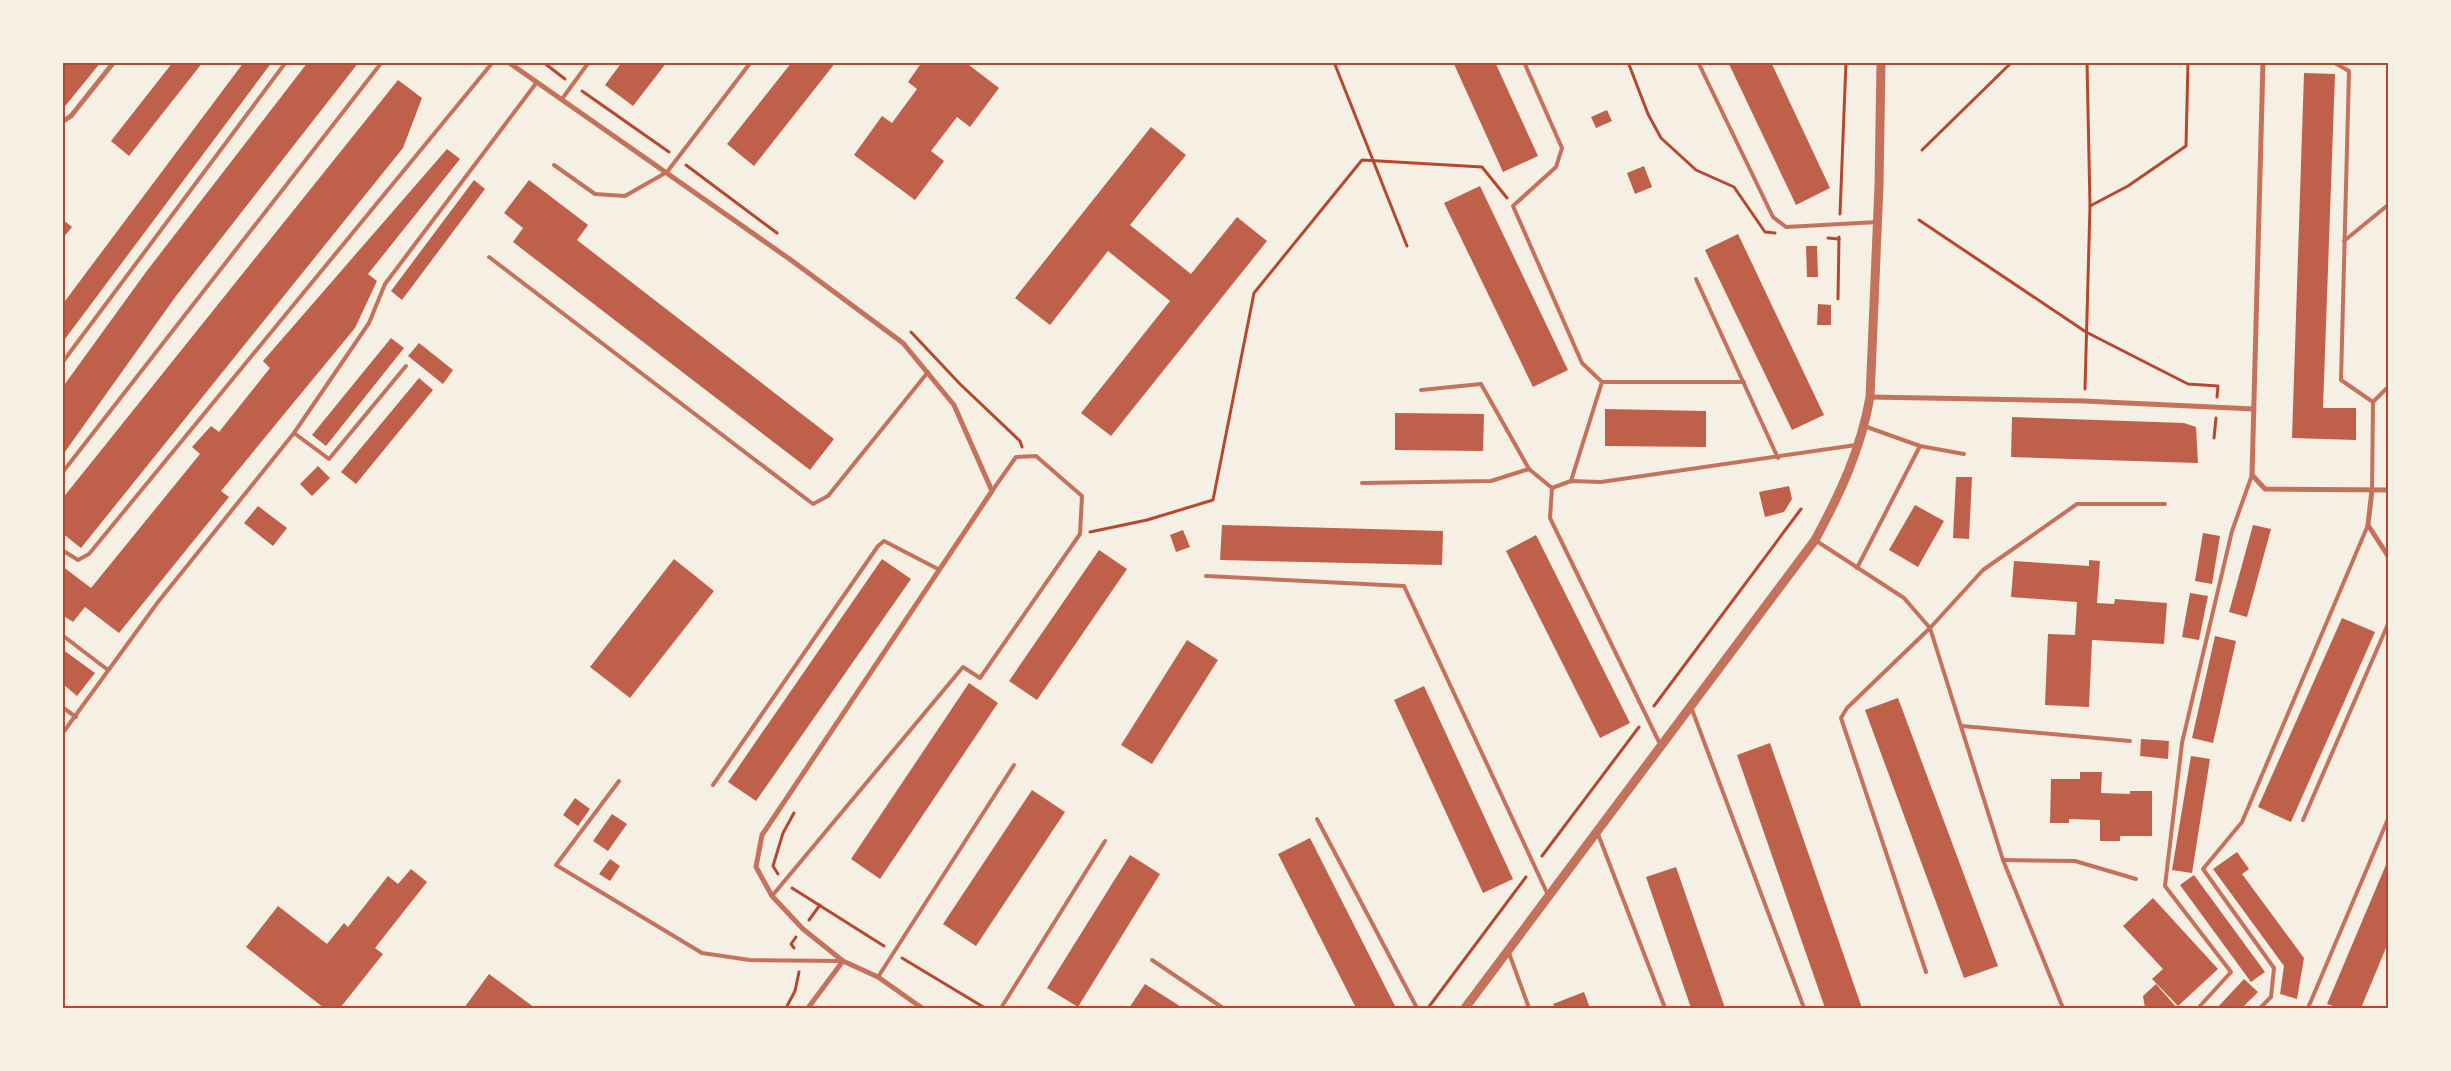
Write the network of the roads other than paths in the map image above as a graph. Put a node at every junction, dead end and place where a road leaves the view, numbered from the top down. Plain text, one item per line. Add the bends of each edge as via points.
1 (114, 62) edge
2 (286, 62) edge
3 (382, 62) edge
4 (493, 62) edge
5 (508, 62) edge
6 (589, 62) edge
7 (751, 62) edge
8 (1524, 62) edge
9 (1698, 62) edge
10 (1881, 62) edge
11 (2263, 62) edge
12 (2333, 62) edge
13 (538, 82) junction
14 (562, 98) junction
15 (62, 122) edge
16 (554, 165) dead end
17 (667, 172) junction
18 (2388, 205) edge
19 (1878, 222) junction
20 (2344, 242) junction
21 (489, 257) dead end
22 (1696, 279) dead end
23 (62, 364) edge
24 (406, 366) dead end
25 (928, 372) junction
26 (1602, 382) junction
27 (1744, 382) junction
28 (2388, 387) edge
29 (1421, 390) dead end
30 (1870, 397) junction
31 (2373, 402) junction
32 (2254, 409) junction
33 (1864, 426) junction
34 (294, 433) junction
35 (1858, 445) junction
36 (1920, 446) junction
37 (1964, 454) dead end
38 (1778, 458) junction
39 (1529, 469) junction
40 (62, 473) edge
41 (2252, 475) junction
42 (1571, 481) junction
43 (1362, 483) dead end
44 (1552, 488) junction
45 (2372, 490) junction
46 (2388, 490) edge
47 (992, 491) junction
48 (2165, 504) dead end
49 (2368, 525) junction
50 (1814, 540) junction
51 (62, 550) edge
52 (2388, 556) edge
53 (1857, 568) junction
54 (938, 569) junction
55 (1206, 576) dead end
56 (2388, 624) edge
57 (1930, 628) junction
58 (62, 635) edge
59 (108, 670) junction
60 (62, 707) edge
61 (1691, 707) junction
62 (76, 717) junction
63 (1962, 726) junction
64 (62, 734) edge
65 (2130, 741) dead end
66 (1661, 746) junction
67 (1014, 765) dead end
68 (619, 781) dead end
69 (714, 785) dead end
70 (1317, 819) dead end
71 (2388, 819) edge
72 (2303, 820) dead end
73 (1597, 832) junction
74 (1105, 841) dead end
75 (2003, 860) junction
76 (2136, 879) dead end
77 (772, 896) junction
78 (1549, 897) junction
79 (1508, 951) junction
80 (1152, 960) dead end
81 (843, 961) junction
82 (1926, 972) dead end
83 (878, 977) junction
84 (2200, 1006) dead end
85 (808, 1008) edge
86 (922, 1008) edge
87 (1001, 1008) edge
88 (1223, 1008) edge
89 (1417, 1008) edge
90 (1465, 1008) edge
91 (1529, 1008) edge
92 (1665, 1008) edge
93 (1804, 1008) edge
94 (2063, 1008) edge
95 (2260, 1008) edge
96 (2308, 1008) edge

1 - 15 street via 72,116
2 - 23 lane
3 - 40 lane
4 - 51 lane via 89,554 78,560
5 - 13 street
6 - 14 lane
7 - 17 lane
8 - 26 lane via 1562,148 1556,167 1513,206 1582,363
9 - 19 lane via 1772,217 1786,227
10 - 19 street
11 - 32 street
12 - 20 lane via 2349,72
13 - 14 street
13 - 34 lane via 385,284 369,323
14 - 17 street
16 - 17 lane via 595,194 625,196
17 - 25 street via 903,343
18 - 20 lane
19 - 30 street
20 - 31 lane via 2341,380
21 - 25 lane via 813,504 828,496
22 - 27 lane
24 - 34 lane via 329,459
25 - 47 street via 954,405
26 - 27 lane
26 - 42 lane
27 - 38 lane
28 - 31 lane
29 - 39 lane via 1481,384
30 - 32 street via 2084,401
30 - 33 street
31 - 45 lane
32 - 41 street
33 - 35 street
33 - 36 lane
34 - 59 lane via 158,602
35 - 38 lane
35 - 50 street via 1841,492
36 - 37 lane
36 - 53 lane
38 - 42 lane via 1602,482
39 - 43 lane via 1491,482
39 - 44 lane
41 - 45 street via 2265,489
41 - 84 lane via 2232,531 2182,743 2165,886 2231,972
42 - 44 lane
44 - 66 lane via 1550,518
45 - 46 street
45 - 49 street
47 - 54 street
47 - 77 lane via 1016,457 1036,456 1082,496 1080,534 980,678 963,668
48 - 57 lane via 2077,504 1983,570
49 - 52 street
49 - 95 lane via 2242,822 2203,869 2274,968 2271,997
50 - 53 lane
50 - 61 street
53 - 57 lane via 1904,598
54 - 69 lane via 884,541 878,546
54 - 77 street via 762,834 756,867
55 - 78 lane via 1404,586
56 - 72 lane
57 - 63 lane
57 - 82 lane via 1846,708 1841,718
58 - 59 lane
59 - 62 lane
60 - 62 lane
61 - 66 street
61 - 93 lane
62 - 64 lane
63 - 65 lane
63 - 75 lane
66 - 73 street
67 - 83 lane
68 - 81 lane via 556,865 702,953 750,960
70 - 89 lane
71 - 96 lane
73 - 78 street
73 - 92 lane
74 - 87 lane
75 - 76 lane via 2075,861
75 - 94 lane
77 - 81 street via 803,929
78 - 79 street
79 - 90 street
79 - 91 lane
80 - 88 lane
81 - 83 street
81 - 85 street
83 - 86 street

